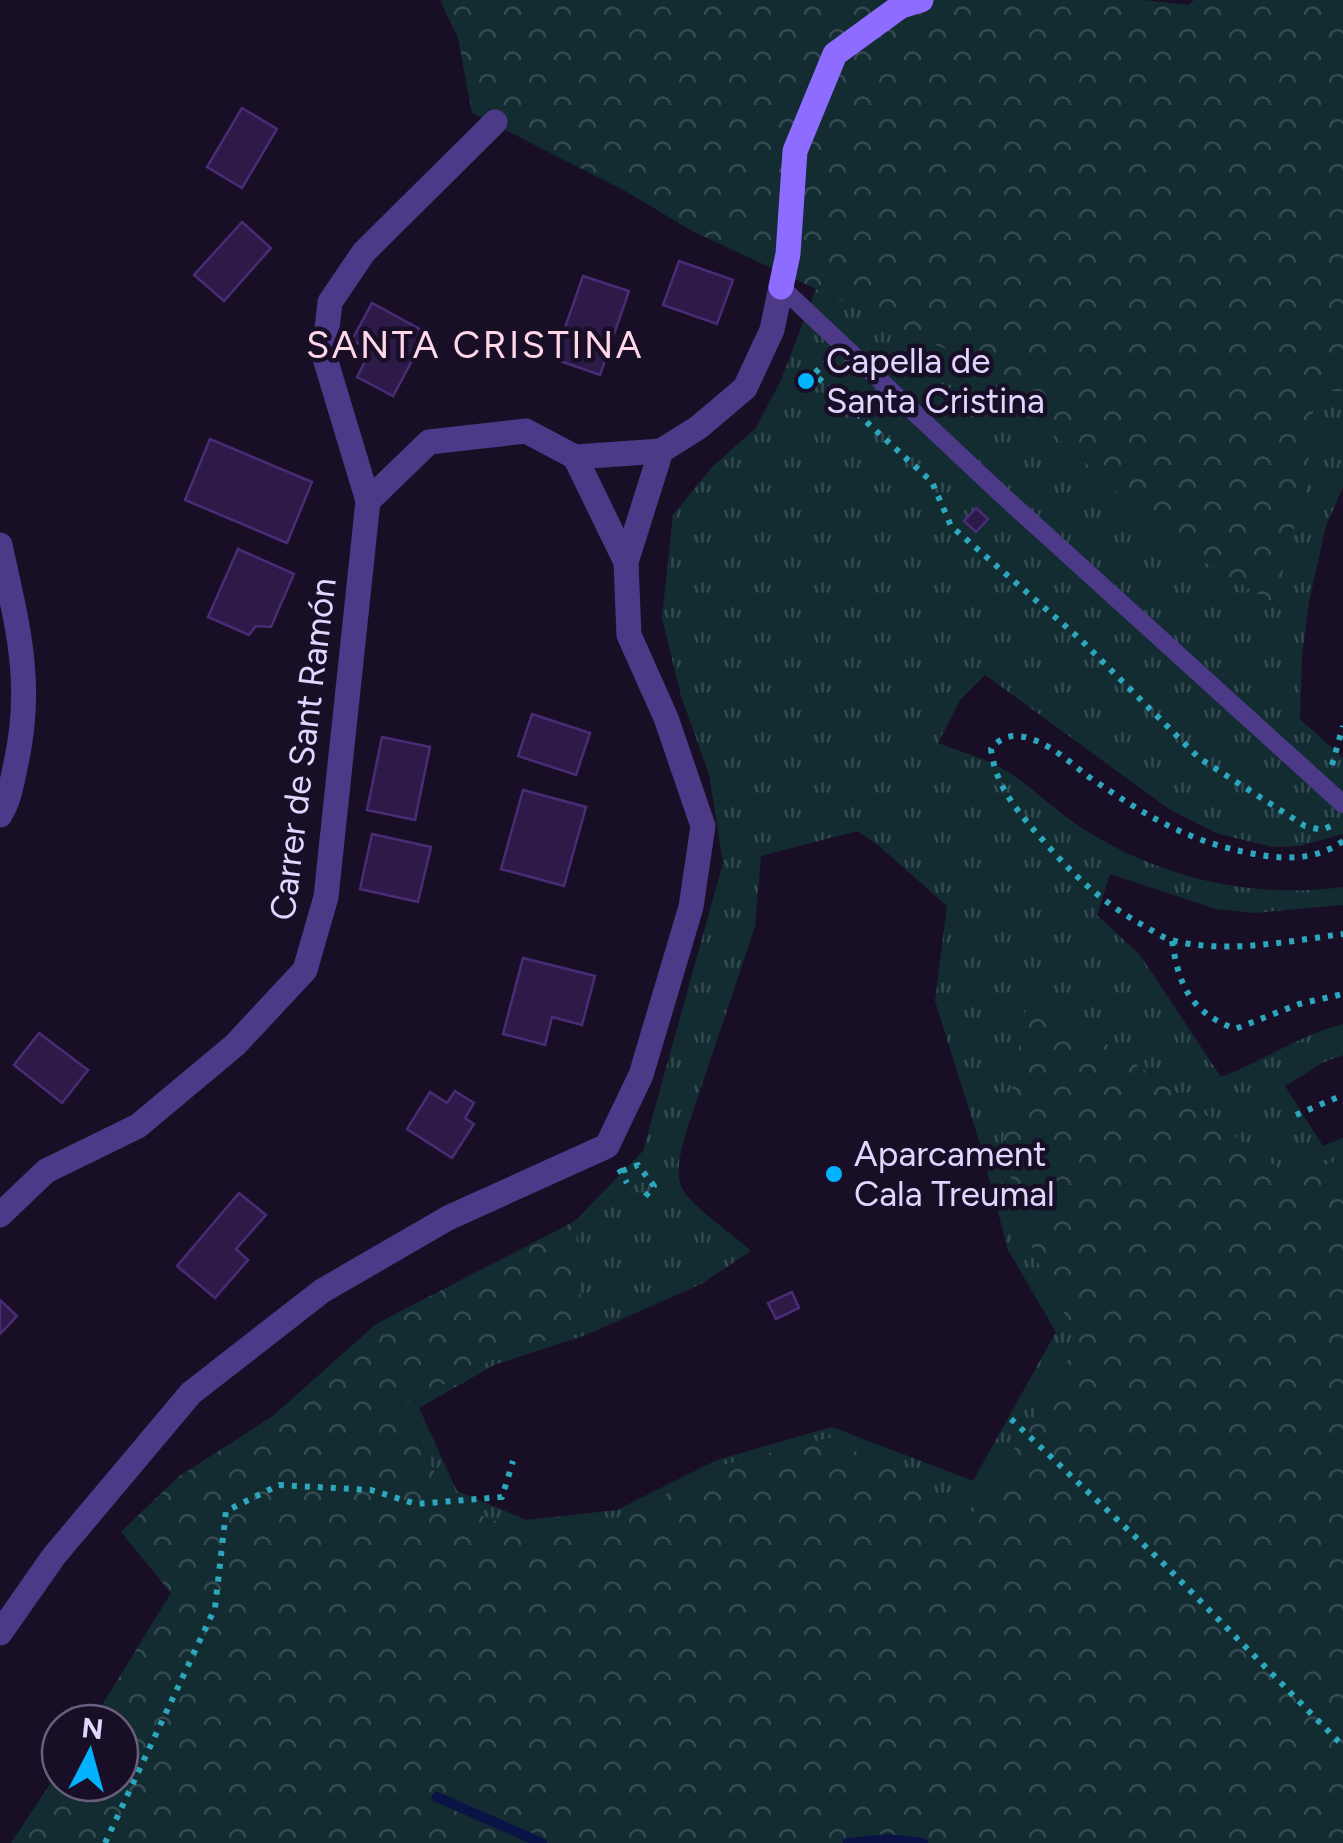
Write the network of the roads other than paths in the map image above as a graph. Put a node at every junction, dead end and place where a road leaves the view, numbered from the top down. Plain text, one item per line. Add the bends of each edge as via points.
1 (921, 0) edge
2 (495, 122) dead end
3 (781, 287) junction
4 (661, 451) junction
5 (574, 457) junction
6 (368, 501) junction
7 (0, 545) edge
8 (626, 562) junction
9 (1343, 804) edge
10 (0, 815) edge
11 (0, 1215) edge
12 (0, 1634) edge

1 - 3 street via 901,6 835,54 796,151
2 - 6 street via 364,252 330,302 324,355
3 - 4 street via 772,330 745,388
3 - 9 lane
4 - 5 street
4 - 8 street
5 - 6 street via 526,432 429,442
5 - 8 street
6 - 11 street, Carrer de Sant Ramón via 326,897 306,970 235,1045 138,1126 46,1170
7 - 10 street via 24,659 23,731
8 - 12 street via 629,635 703,826 692,907 641,1075 607,1146 448,1218 322,1292 191,1393 54,1556

